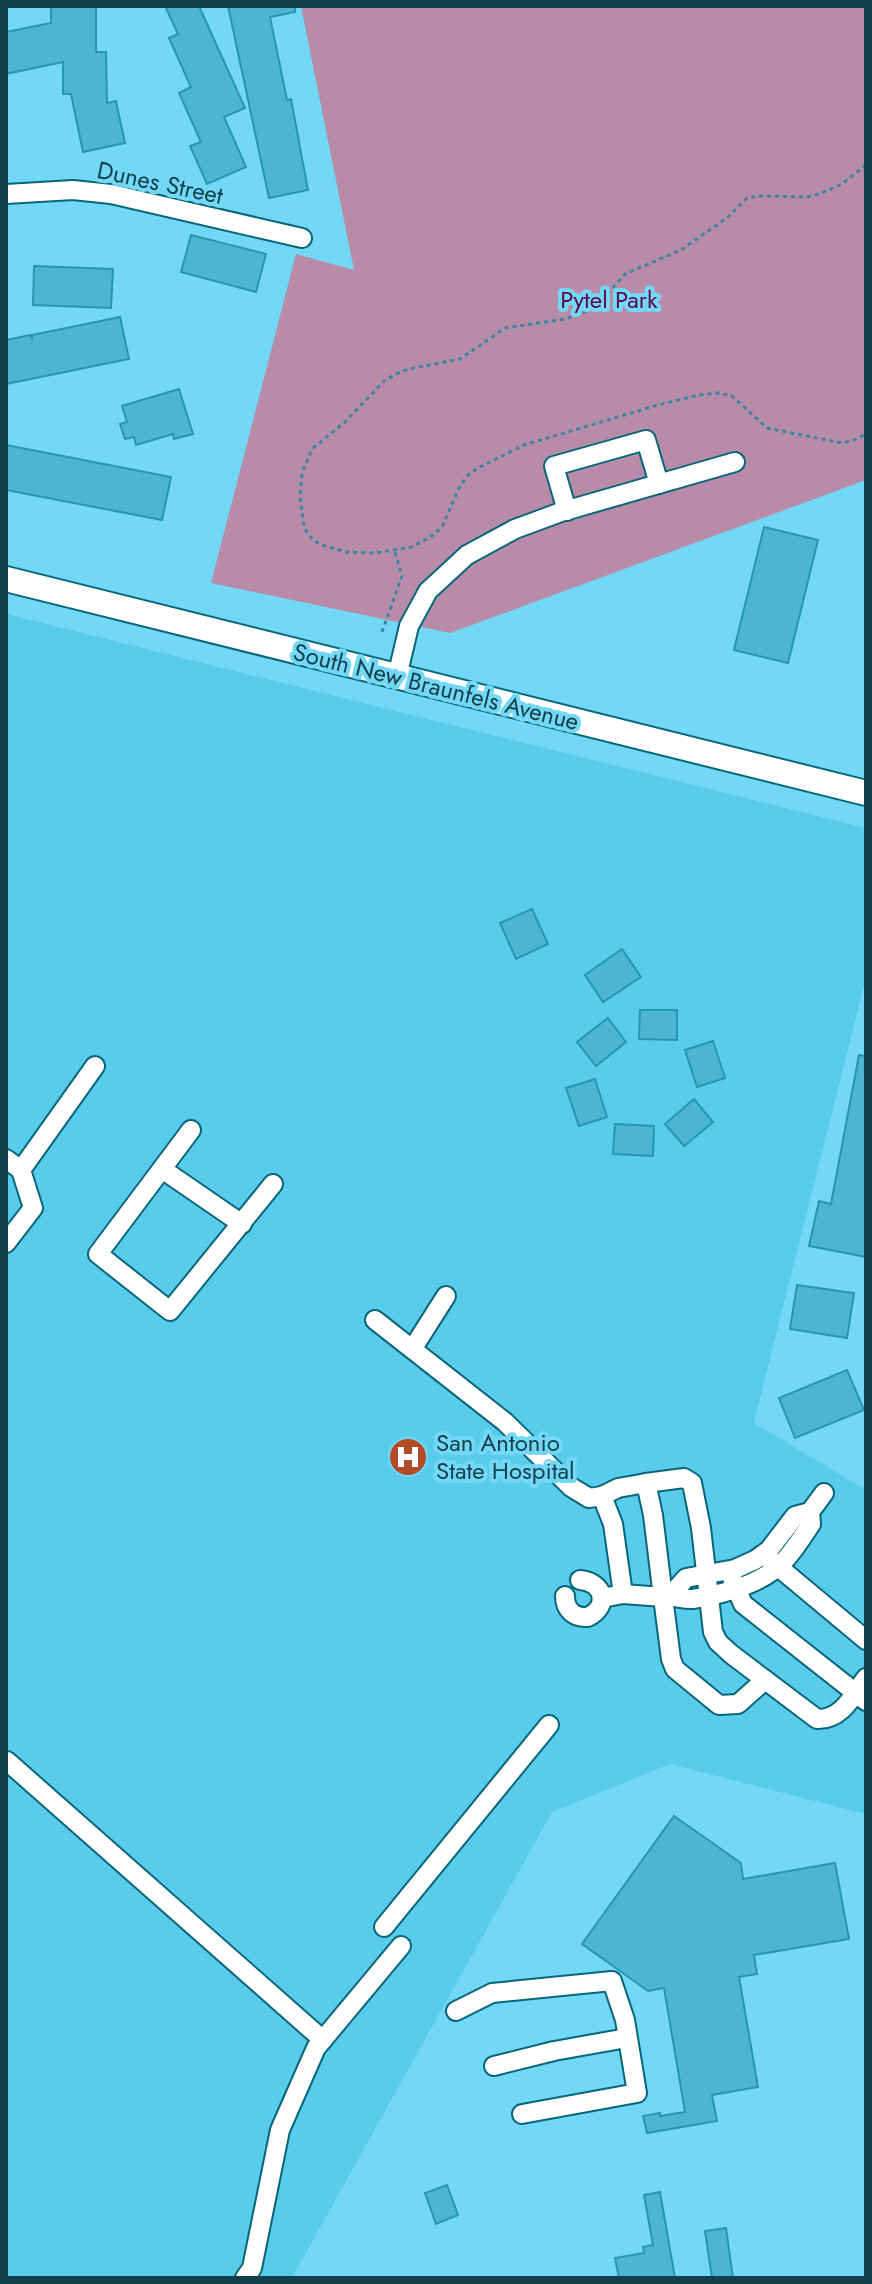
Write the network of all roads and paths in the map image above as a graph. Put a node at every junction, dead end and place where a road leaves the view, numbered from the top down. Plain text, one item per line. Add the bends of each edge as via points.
1 (866, 165) edge
2 (6, 194) edge
3 (302, 238) dead end
4 (735, 462) dead end
5 (302, 473) dead end
6 (659, 484) junction
7 (567, 511) junction
8 (394, 551) dead end
9 (6, 579) edge
10 (382, 632) dead end
11 (397, 677) junction
12 (866, 793) edge
13 (95, 1066) dead end
14 (191, 1130) dead end
15 (14, 1164) edge
16 (162, 1169) junction
17 (273, 1184) dead end
18 (242, 1224) junction
19 (6, 1243) edge
20 (446, 1296) dead end
21 (375, 1320) dead end
22 (413, 1348) junction
23 (646, 1483) junction
24 (824, 1493) dead end
25 (602, 1496) junction
26 (771, 1560) junction
27 (708, 1574) junction
28 (732, 1579) junction
29 (580, 1580) dead end
30 (623, 1594) junction
31 (710, 1594) junction
32 (565, 1596) dead end
33 (667, 1596) junction
34 (602, 1598) junction
35 (866, 1640) edge
36 (765, 1680) junction
37 (862, 1691) edge
38 (549, 1725) dead end
39 (7, 1761) edge
40 (384, 1927) dead end
41 (401, 1946) dead end
42 (456, 2011) dead end
43 (627, 2038) junction
44 (323, 2040) junction
45 (494, 2066) dead end
46 (522, 2114) dead end
47 (245, 2278) edge

1 - 5 path via 819,194 747,198 681,250 625,274 595,308 565,319 505,328 460,359 398,373 312,449
2 - 3 street, Dunes Street via 111,194
4 - 6 street
6 - 7 street
6 - 7 street via 646,440 554,466
7 - 11 street via 515,529 467,555 428,591 409,626
8 - 10 path via 402,576
9 - 11 main road, South New Braunfels Avenue
11 - 12 main road, South New Braunfels Avenue
13 - 15 street
14 - 16 street
15 - 19 street via 33,1208
16 - 18 street
16 - 18 street via 98,1254 170,1311
17 - 18 street
20 - 22 street
21 - 22 street
22 - 25 street via 505,1422 571,1487 589,1498
23 - 25 street
23 - 27 street via 668,1478 692,1483
23 - 33 street
24 - 26 street via 810,1512 811,1524 785,1559
25 - 30 street via 613,1524
26 - 28 street via 758,1580
26 - 35 street
27 - 28 street
27 - 31 street
27 - 33 street via 686,1578
28 - 31 street
28 - 37 street via 743,1604
29 - 34 street via 593,1583
30 - 33 street
30 - 34 street
31 - 33 street via 690,1600
31 - 36 street via 718,1642
32 - 34 street via 570,1612 581,1617 594,1614
33 - 36 street via 671,1659 683,1677 719,1705 728,1706 738,1704
36 - 37 street via 817,1719 839,1714
38 - 40 street
39 - 44 street
41 - 44 street
42 - 43 street via 492,1993 612,1981
43 - 45 street
43 - 46 street via 637,2093
44 - 47 street via 280,2130 252,2268

